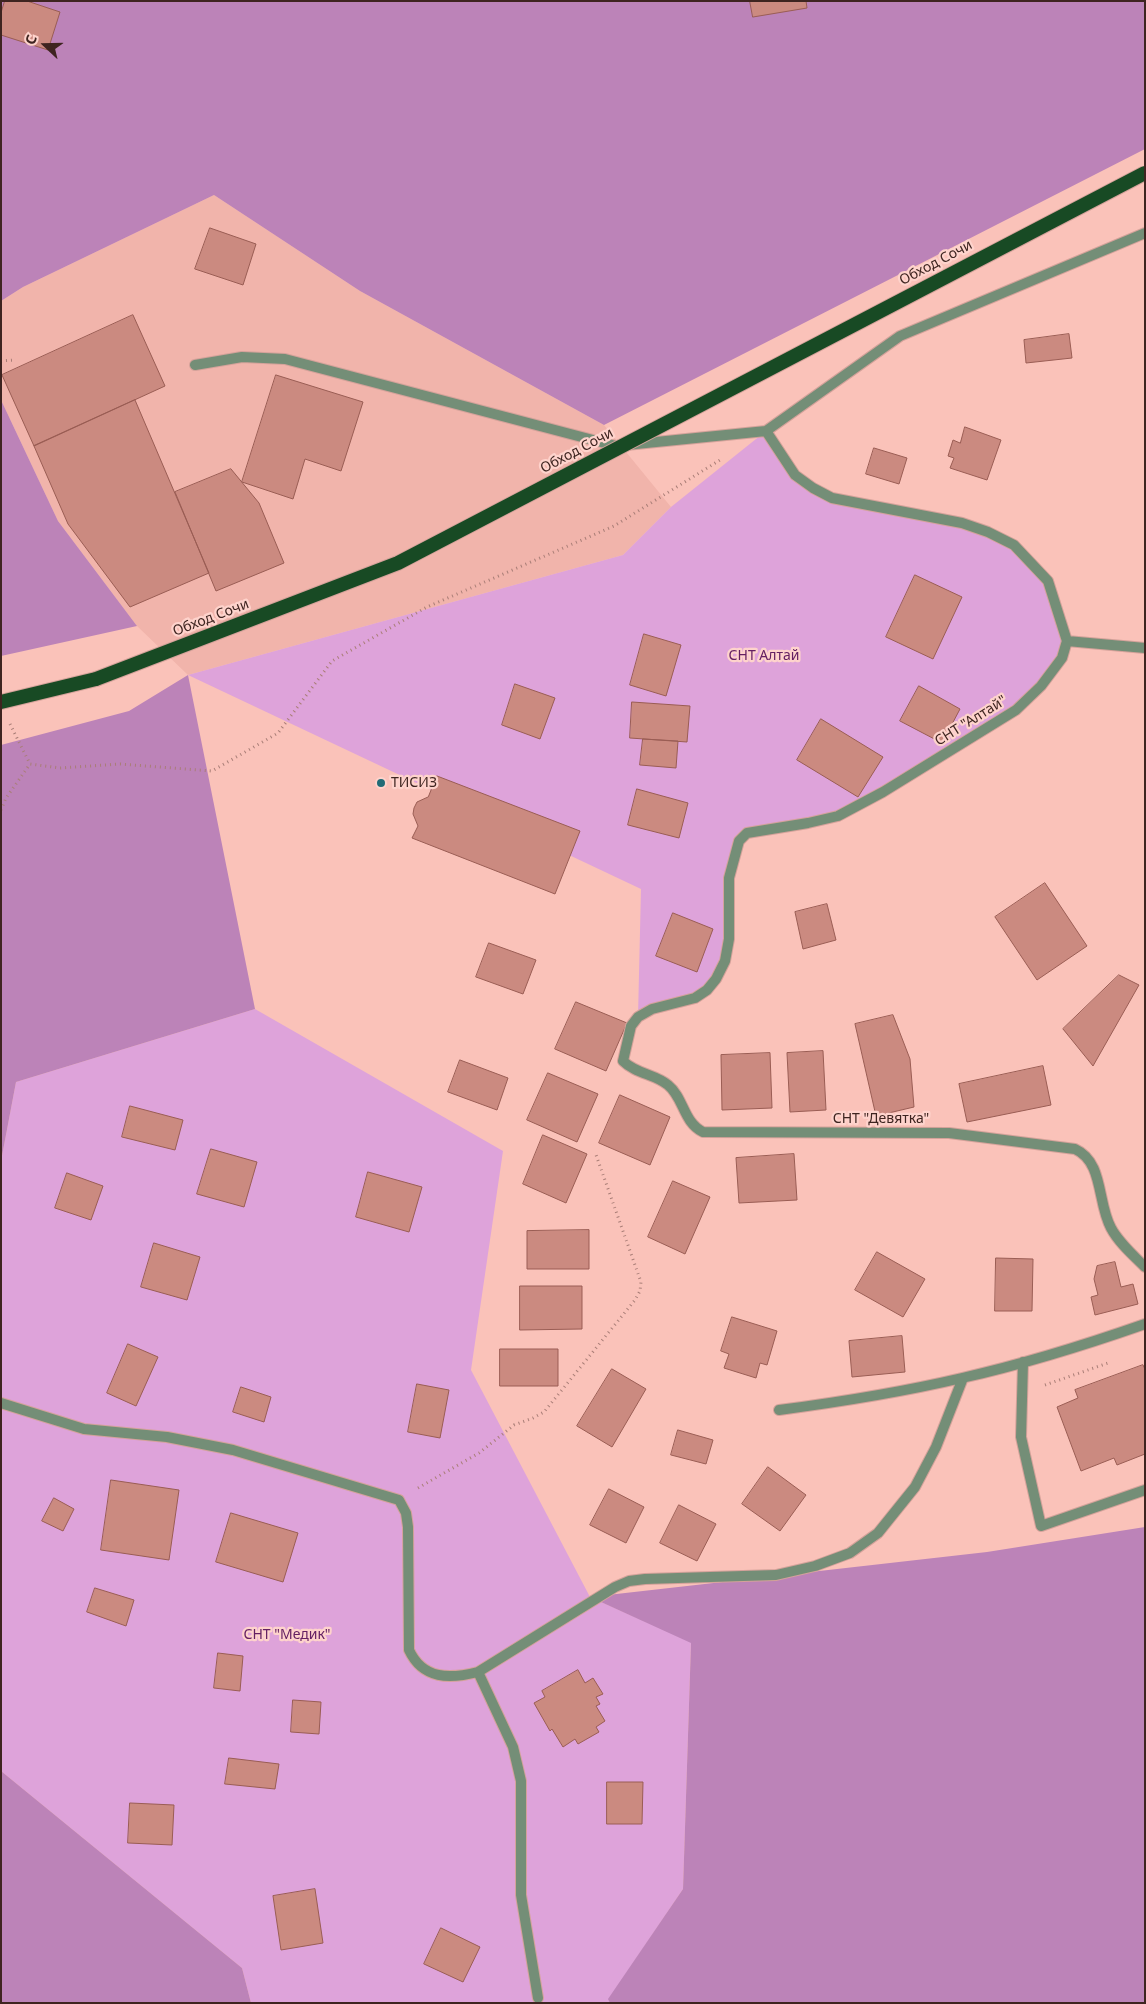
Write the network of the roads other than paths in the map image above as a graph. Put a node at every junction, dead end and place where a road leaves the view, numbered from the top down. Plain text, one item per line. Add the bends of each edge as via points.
1 (1145, 173) edge
2 (1145, 233) edge
3 (196, 365) dead end
4 (766, 431) junction
5 (1067, 640) junction
6 (1145, 648) edge
7 (1, 702) edge
8 (638, 1017) joint
9 (1145, 1267) edge
10 (1145, 1324) edge
11 (1023, 1362) junction
12 (963, 1378) junction
13 (1, 1403) edge
14 (779, 1410) dead end
15 (1145, 1490) edge
16 (478, 1672) junction
17 (538, 1998) dead end

1 - 7 highway, Обход Сочи, bridge via 398,563 96,679
2 - 4 lane via 900,336
3 - 4 lane via 242,357 285,359 616,446
4 - 5 lane via 795,475 832,498 962,523 1014,545 1048,581
5 - 6 lane
5 - 8 lane, СНТ "Алтай" via 1062,658 1041,686 1016,710 883,792 838,816 746,833 739,841 729,878 729,939 725,961 716,979 695,998 652,1009
8 - 9 lane, СНТ "Девятка" via 631,1026 623,1061 630,1068 668,1084 690,1122 703,1132 950,1133 1075,1149 1090,1160 1111,1228
10 - 11 lane
11 - 12 lane
11 - 15 lane via 1021,1437 1041,1526
12 - 14 lane via 840,1402
12 - 16 lane via 936,1447 914,1486 878,1533 850,1553 776,1575 629,1581
13 - 16 lane via 84,1429 167,1437 233,1450 398,1500 406,1513 408,1527 409,1650 415,1663 427,1672 441,1675 460,1676
16 - 17 lane via 513,1746 521,1781 521,1895

